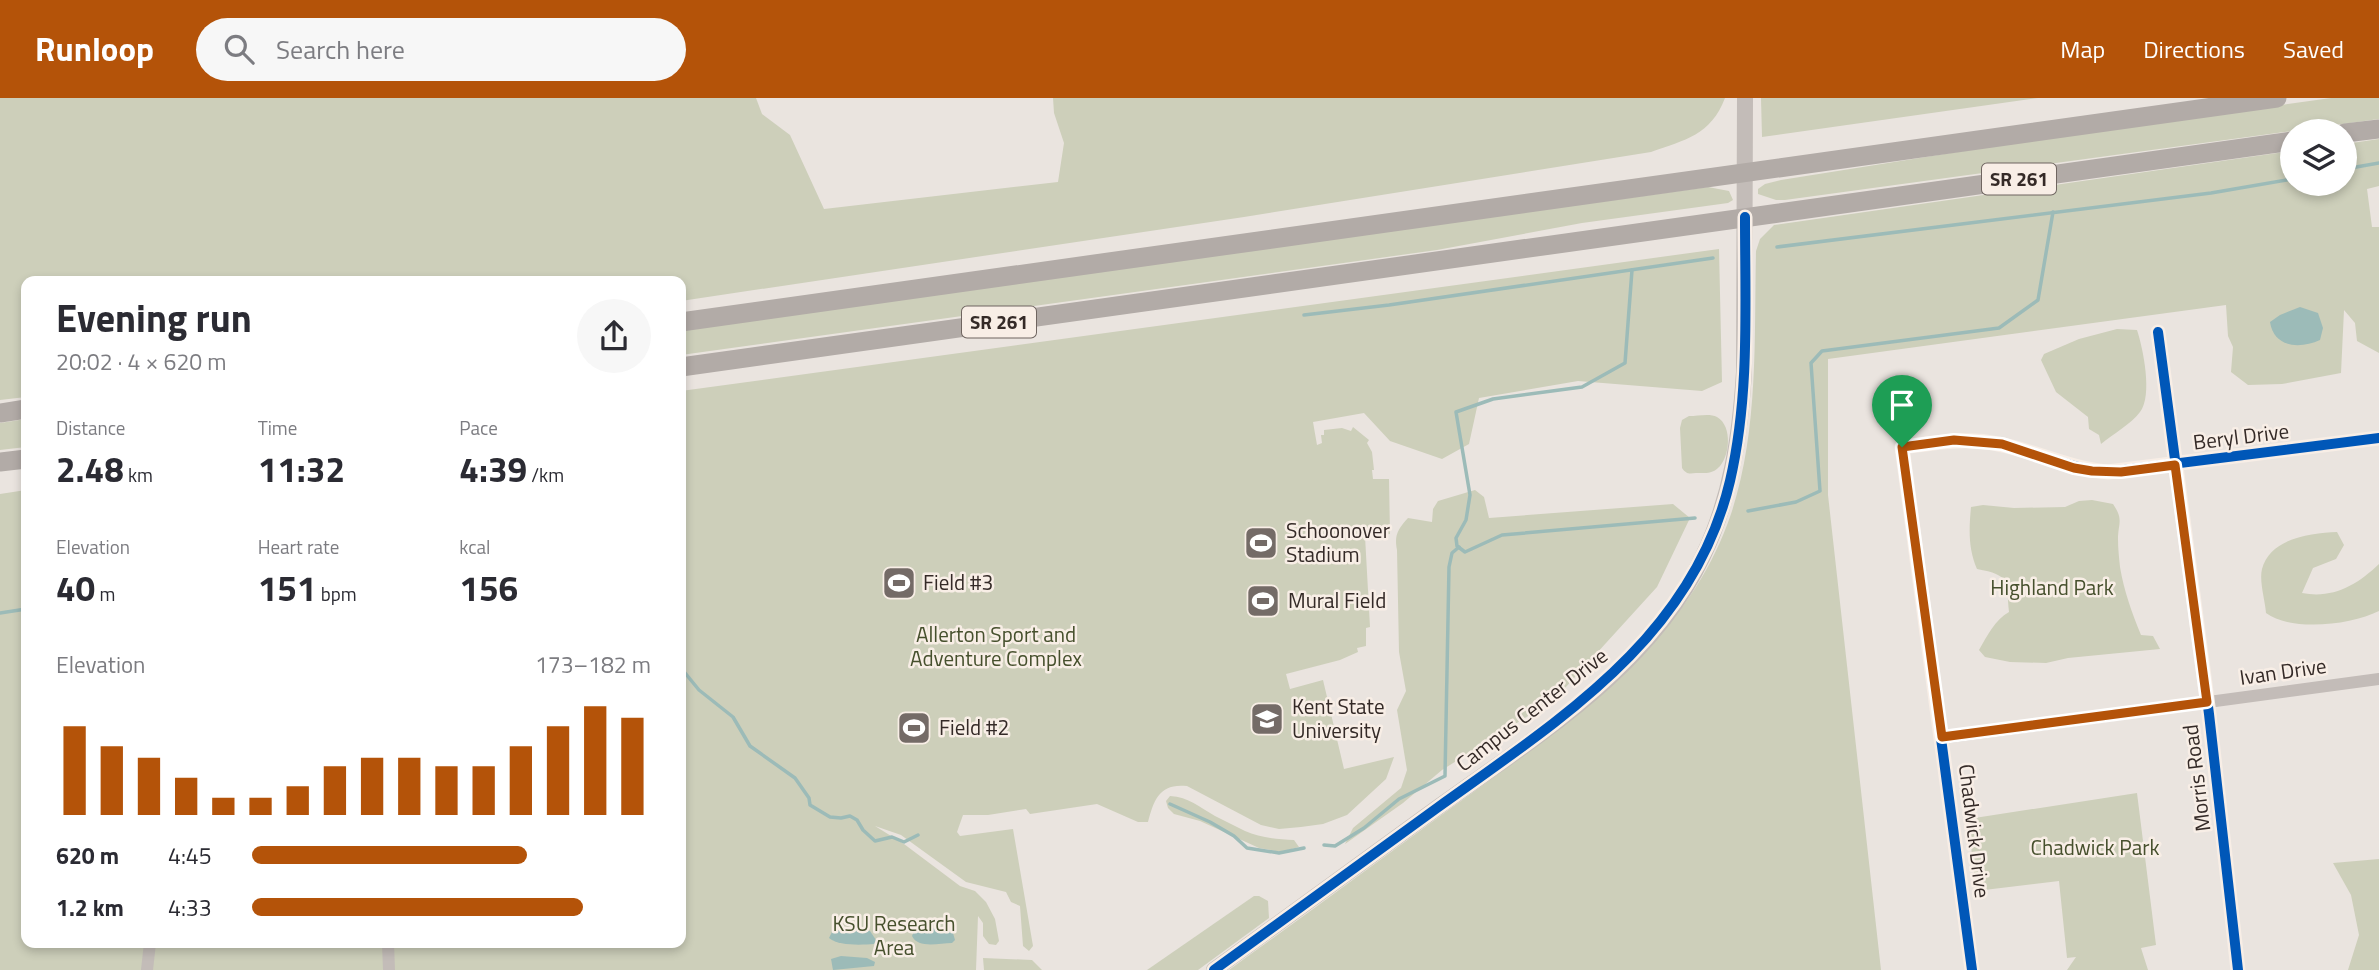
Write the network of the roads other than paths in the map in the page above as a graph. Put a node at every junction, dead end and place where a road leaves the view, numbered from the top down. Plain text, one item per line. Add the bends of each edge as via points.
1 (1745, 98) edge
2 (2277, 98) edge
3 (2379, 129) edge
4 (2357, 132) edge
5 (2280, 143) edge
6 (1745, 173) junction
7 (1745, 218) junction
8 (686, 321) edge
9 (2158, 332) dead end
10 (686, 366) edge
11 (21, 411) edge
12 (0, 413) edge
13 (2379, 438) edge
14 (1902, 447) joint
15 (21, 460) edge
16 (0, 462) edge
17 (2175, 465) junction
18 (2379, 679) edge
19 (2207, 702) junction
20 (1942, 737) junction
21 (149, 948) edge
22 (387, 948) edge
23 (147, 970) edge
24 (389, 970) edge
25 (1214, 970) edge
26 (1972, 970) edge
27 (2238, 970) edge

1 - 6 street, Campus Center Drive
2 - 6 main road, SR 261
3 - 4 main road
5 - 7 main road, SR 261
6 - 7 street, Campus Center Drive
6 - 8 main road, SR 261
7 - 10 main road, SR 261
7 - 25 street, Campus Center Drive via 1744,372 1737,448 1715,530 1675,603 1646,640 1577,705
9 - 17 street, Morris Road
11 - 12 main road
13 - 17 street, Beryl Drive
14 - 17 street, Beryl Drive via 1954,440 1987,442 2074,468 2108,472
14 - 20 street, Chadwick Drive
15 - 16 main road
17 - 19 street, Morris Road
18 - 19 street, Ivan Drive
19 - 20 street, Ivan Drive
19 - 27 street, Morris Road
20 - 26 street, Chadwick Drive
21 - 23 street
22 - 24 street

